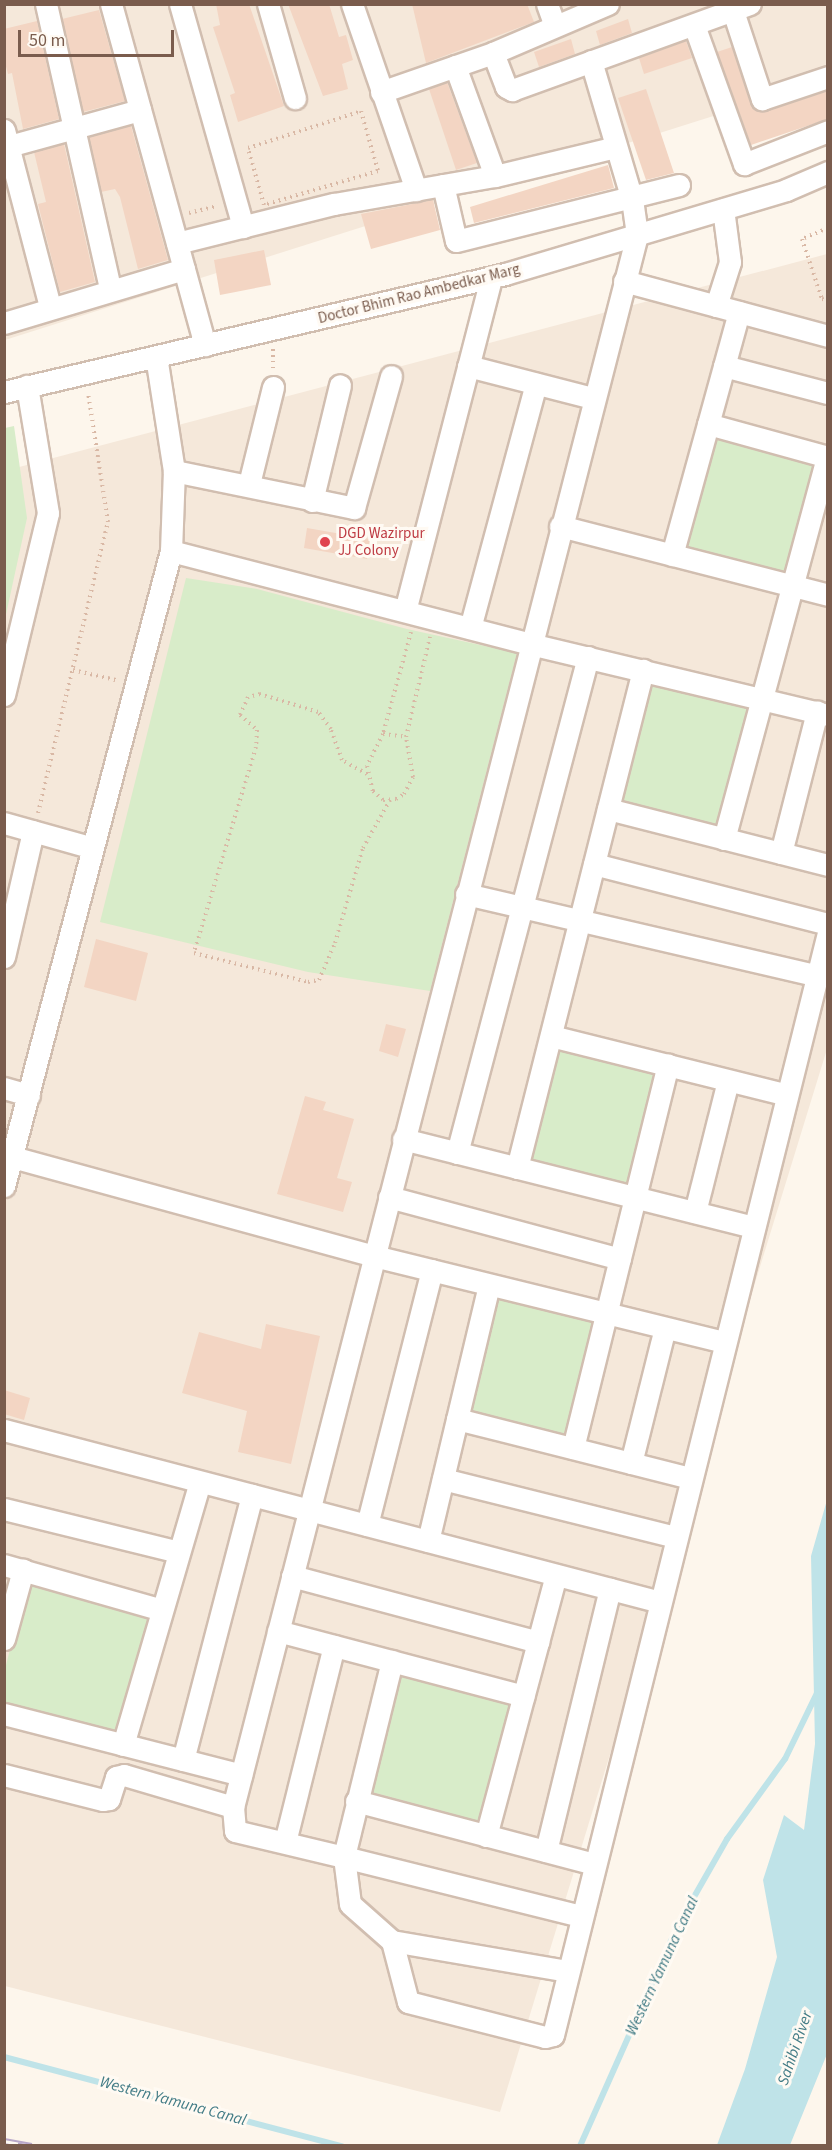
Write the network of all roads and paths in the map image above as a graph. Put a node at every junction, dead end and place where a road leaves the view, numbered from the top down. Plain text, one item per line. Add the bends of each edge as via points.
1 (46, 4) edge
2 (111, 4) edge
3 (180, 4) edge
4 (267, 4) edge
5 (352, 4) edge
6 (547, 4) edge
7 (608, 4) edge
8 (586, 8) edge
9 (741, 8) edge
10 (694, 25) junction
11 (555, 26) junction
12 (493, 52) junction
13 (591, 61) junction
14 (455, 66) junction
15 (828, 77) edge
16 (381, 92) junction
17 (295, 98) dead end
18 (140, 110) junction
19 (74, 128) junction
20 (828, 131) edge
21 (7, 138) edge
22 (616, 147) junction
23 (828, 172) edge
24 (495, 176) junction
25 (443, 185) junction
26 (679, 185) dead end
27 (329, 186) joint
28 (416, 190) junction
29 (632, 199) junction
30 (723, 209) junction
31 (243, 227) junction
32 (828, 228) edge
33 (637, 235) junction
34 (177, 243) junction
35 (184, 269) junction
36 (491, 278) junction
37 (624, 281) junction
38 (110, 289) junction
39 (828, 300) edge
40 (50, 306) junction
41 (716, 306) junction
42 (739, 312) junction
43 (4, 323) edge
44 (272, 329) junction
45 (828, 336) edge
46 (205, 345) junction
47 (156, 356) junction
48 (468, 366) junction
49 (724, 366) junction
50 (85, 373) junction
51 (391, 376) dead end
52 (536, 384) junction
53 (340, 385) dead end
54 (27, 386) junction
55 (273, 387) joint
56 (4, 392) edge
57 (828, 393) edge
58 (593, 398) junction
59 (708, 424) junction
60 (827, 457) edge
61 (174, 471) junction
62 (249, 484) junction
63 (312, 501) junction
64 (560, 526) junction
65 (171, 551) junction
66 (672, 555) junction
67 (792, 586) junction
68 (828, 595) edge
69 (419, 615) junction
70 (470, 628) junction
71 (530, 644) junction
72 (588, 657) junction
73 (73, 670) junction
74 (643, 670) junction
75 (136, 685) junction
76 (4, 695) edge
77 (762, 699) junction
78 (822, 713) edge
79 (383, 734) junction
80 (406, 737) junction
81 (367, 774) junction
82 (390, 801) junction
83 (608, 809) junction
84 (4, 824) edge
85 (33, 831) junction
86 (724, 839) junction
87 (93, 848) junction
88 (781, 853) junction
89 (594, 864) junction
90 (828, 866) edge
91 (466, 894) junction
92 (522, 907) junction
93 (580, 921) junction
94 (828, 924) edge
95 (828, 933) edge
96 (4, 957) edge
97 (817, 976) junction
98 (551, 1036) junction
99 (668, 1065) junction
100 (728, 1081) junction
101 (4, 1088) edge
102 (29, 1095) junction
103 (787, 1095) junction
104 (404, 1139) junction
105 (10, 1151) edge
106 (457, 1153) junction
107 (518, 1168) junction
108 (4, 1186) edge
109 (389, 1197) junction
110 (635, 1197) junction
111 (695, 1212) junction
112 (754, 1227) junction
113 (374, 1256) junction
114 (620, 1259) junction
115 (432, 1270) junction
116 (489, 1285) junction
117 (606, 1313) junction
118 (665, 1328) junction
119 (725, 1342) junction
120 (457, 1419) junction
121 (4, 1430) edge
122 (573, 1448) junction
123 (631, 1463) junction
124 (691, 1478) junction
125 (443, 1479) junction
126 (200, 1482) junction
127 (252, 1495) junction
128 (4, 1509) edge
129 (308, 1510) junction
130 (367, 1525) junction
131 (676, 1537) junction
132 (428, 1541) junction
133 (179, 1552) junction
134 (14, 1567) edge
135 (556, 1575) junction
136 (292, 1576) junction
137 (610, 1589) junction
138 (660, 1602) junction
139 (162, 1610) junction
140 (278, 1631) junction
141 (4, 1639) edge
142 (538, 1642) junction
143 (334, 1646) junction
144 (392, 1661) junction
145 (524, 1696) junction
146 (4, 1714) edge
147 (123, 1745) junction
148 (183, 1760) junction
149 (4, 1775) edge
150 (241, 1775) junction
151 (356, 1801) junction
152 (233, 1807) junction
153 (486, 1836) junction
154 (285, 1842) junction
155 (546, 1851) junction
156 (344, 1857) junction
157 (594, 1864) junction
158 (581, 1916) junction
159 (392, 1941) junction
160 (567, 1971) junction

1 - 19 street
2 - 18 street
3 - 31 street
4 - 17 street
5 - 16 street
6 - 11 street
7 - 8 street
8 - 11 street
9 - 10 street
9 - 15 street via 762,99
10 - 13 street
10 - 20 street via 744,164
11 - 12 street
12 - 13 street via 506,87 512,90
12 - 14 street
13 - 22 street
14 - 16 street
14 - 24 street
16 - 28 street
18 - 19 street
18 - 34 street
19 - 21 street
19 - 38 street
21 - 40 street
22 - 24 street
22 - 29 street
23 - 30 street, Doctor Bhim Rao Ambedkar Marg via 786,190
24 - 25 street
25 - 28 street
25 - 29 street via 456,241
26 - 29 street
27 - 27 path via 264,205 248,148 361,111 378,171
28 - 31 street via 334,204
29 - 33 street
30 - 33 street, Doctor Bhim Rao Ambedkar Marg
30 - 41 street via 730,262
31 - 34 street
32 - 39 path via 802,239 822,299
33 - 36 street, Doctor Bhim Rao Ambedkar Marg
33 - 37 street
34 - 35 street
35 - 38 street
35 - 46 street
36 - 44 street, Doctor Bhim Rao Ambedkar Marg
36 - 48 street
37 - 41 street
37 - 58 street
38 - 40 street
40 - 43 street
41 - 42 street
42 - 45 street
42 - 49 street
44 - 46 street, Doctor Bhim Rao Ambedkar Marg
44 - 55 path
46 - 47 street, Doctor Bhim Rao Ambedkar Marg
47 - 50 street, Doctor Bhim Rao Ambedkar Marg
47 - 61 street
48 - 52 street
48 - 69 street
49 - 57 street
49 - 59 street
50 - 54 street, Doctor Bhim Rao Ambedkar Marg
50 - 73 path via 108,522
51 - 63 street via 357,504 350,508
52 - 58 street
52 - 70 street
53 - 63 street
54 - 56 street, Doctor Bhim Rao Ambedkar Marg
54 - 76 street via 48,513
55 - 62 street
58 - 64 street
59 - 60 street
59 - 66 street
60 - 67 street
61 - 62 street
61 - 65 street
62 - 63 street
64 - 66 street
64 - 71 street
65 - 69 street
65 - 75 street
66 - 67 street
67 - 68 street
67 - 77 street
69 - 70 street
69 - 79 path
69 - 80 path
70 - 71 street
71 - 72 street
71 - 91 street
72 - 74 street
72 - 92 street
73 - 75 path
73 - 85 path
74 - 77 street
74 - 83 street
75 - 87 street
77 - 78 street
77 - 86 street
78 - 88 street
79 - 80 path
79 - 81 path via 372,753
80 - 82 path via 413,777 404,794
81 - 82 path via 373,791
81 - 82 path via 342,760 331,729 318,712 260,694 248,697 240,716 257,730 256,747 194,953 308,982 319,980 335,943 355,868
83 - 86 street
83 - 89 street
84 - 85 street
85 - 87 street
85 - 96 street
86 - 88 street
87 - 102 street
88 - 90 street
89 - 93 street
89 - 94 street
91 - 92 street
91 - 104 street
92 - 93 street
92 - 106 street
93 - 97 street
93 - 98 street
95 - 97 street
97 - 103 street
98 - 99 street
98 - 107 street
99 - 100 street
99 - 110 street
100 - 103 street
100 - 111 street
101 - 102 street
102 - 105 street
103 - 112 street
104 - 106 street
104 - 109 street
105 - 108 street
105 - 113 street
106 - 107 street
107 - 110 street
109 - 113 street
109 - 114 street
110 - 111 street
110 - 114 street
111 - 112 street
112 - 119 street
113 - 115 street
113 - 129 street
114 - 117 street
115 - 116 street
115 - 130 street
116 - 117 street
116 - 120 street
117 - 118 street
117 - 122 street
118 - 119 street
118 - 123 street
119 - 124 street
120 - 122 street
120 - 125 street
121 - 126 street
122 - 123 street
123 - 124 street
124 - 131 street
125 - 131 street
125 - 132 street
126 - 127 street
126 - 133 street
127 - 129 street
127 - 148 street
128 - 133 street
129 - 130 street
129 - 136 street
130 - 132 street
131 - 138 street
132 - 135 street
133 - 139 street
134 - 139 street
134 - 141 street
135 - 137 street
135 - 142 street
136 - 140 street
136 - 142 street
137 - 138 street
137 - 155 street
138 - 157 street
139 - 147 street
140 - 143 street
140 - 150 street
142 - 145 street
143 - 144 street
143 - 154 street
144 - 145 street
144 - 151 street
145 - 153 street
146 - 147 street
147 - 148 street
148 - 150 street
149 - 152 street via 103,1800 109,1799 116,1777 124,1775
150 - 152 street
151 - 153 street
151 - 156 street
152 - 154 street via 235,1831
153 - 155 street
154 - 156 street
155 - 157 street
156 - 158 street
156 - 159 street via 350,1904
157 - 158 street
158 - 160 street
159 - 160 street
159 - 160 street via 408,2002 545,2037 553,2035

